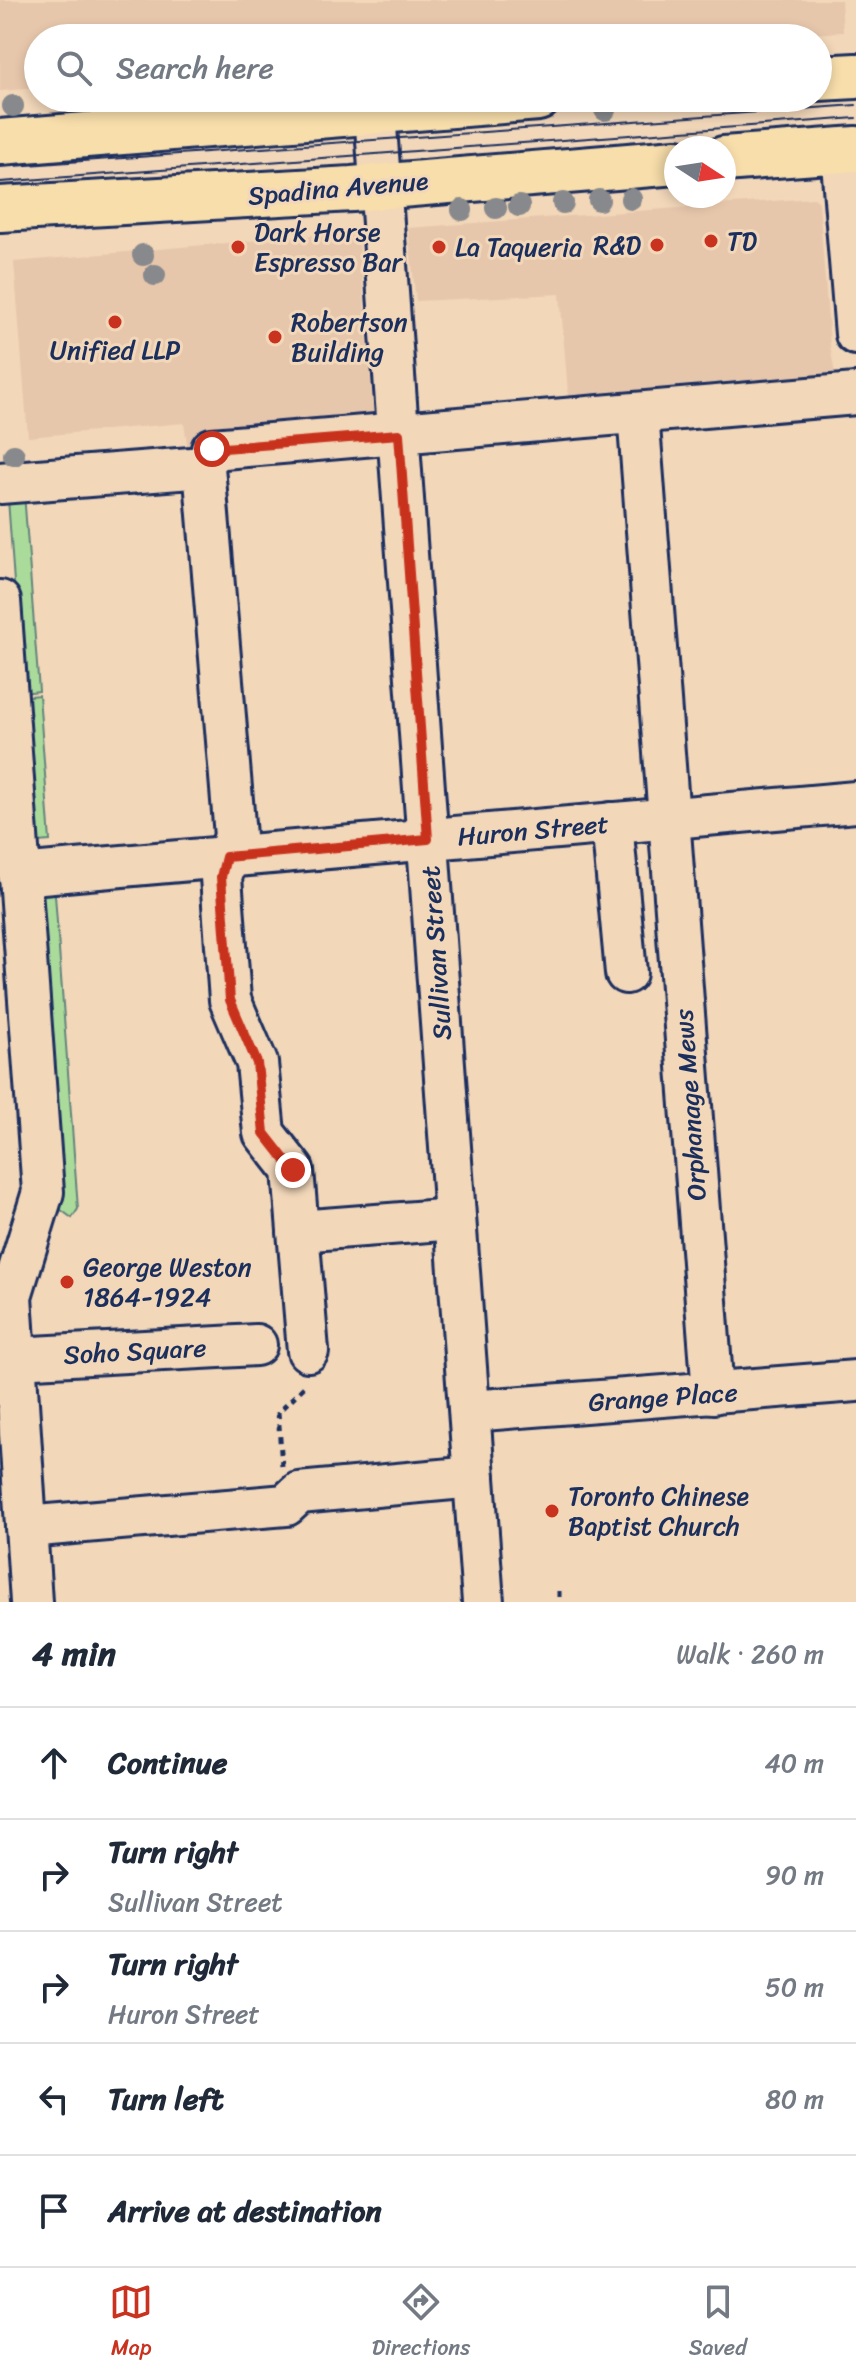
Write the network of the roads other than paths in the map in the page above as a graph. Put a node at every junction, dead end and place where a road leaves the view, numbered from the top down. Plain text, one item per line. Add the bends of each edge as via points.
1 (856, 76) edge
2 (832, 77) edge
3 (380, 112) edge
4 (375, 113) junction
5 (0, 142) edge
6 (848, 150) edge
7 (736, 158) edge
8 (664, 163) edge
9 (380, 185) junction
10 (0, 209) edge
11 (856, 334) edge
12 (856, 394) edge
13 (638, 413) junction
14 (399, 434) junction
15 (212, 449) dead end
16 (0, 483) edge
17 (0, 601) edge
18 (856, 802) edge
19 (668, 818) junction
20 (612, 823) junction
21 (428, 839) junction
22 (226, 857) junction
23 (19, 875) junction
24 (626, 973) dead end
25 (455, 1219) junction
26 (298, 1231) junction
27 (14, 1243) edge
28 (256, 1345) dead end
29 (308, 1351) road end
30 (15, 1358) junction
31 (856, 1381) edge
32 (713, 1393) junction
33 (470, 1411) junction
34 (474, 1477) junction
35 (26, 1527) junction
36 (31, 1602) edge
37 (483, 1602) edge

1 - 2 main road
3 - 4 main road
4 - 5 main road
4 - 9 street, Sullivan Street
6 - 7 main road
6 - 11 street
8 - 9 main road, Spadina Avenue
9 - 10 main road, Spadina Avenue
9 - 14 street, Sullivan Street
12 - 13 street
13 - 14 street
13 - 19 street, Orphanage Mews
14 - 15 street
14 - 21 street, Sullivan Street
16 - 22 street via 204,467 235,836
17 - 23 street
18 - 19 street, Huron Street
19 - 20 street, Huron Street
19 - 32 street, Orphanage Mews
20 - 21 street, Huron Street
20 - 24 street
21 - 22 street, Huron Street
21 - 25 street, Sullivan Street
22 - 23 street, Huron Street
22 - 26 street via 221,877 230,1000 257,1063 264,1133 293,1170
23 - 27 street via 43,1192
25 - 26 street
25 - 33 street, Sullivan Street
26 - 29 street
27 - 30 street
28 - 30 street, Soho Square
30 - 35 street
31 - 32 street, Grange Place
32 - 33 street, Grange Place
33 - 34 street, Sullivan Street
34 - 35 street via 299,1493 286,1505
34 - 37 street, Sullivan Street
35 - 36 street

